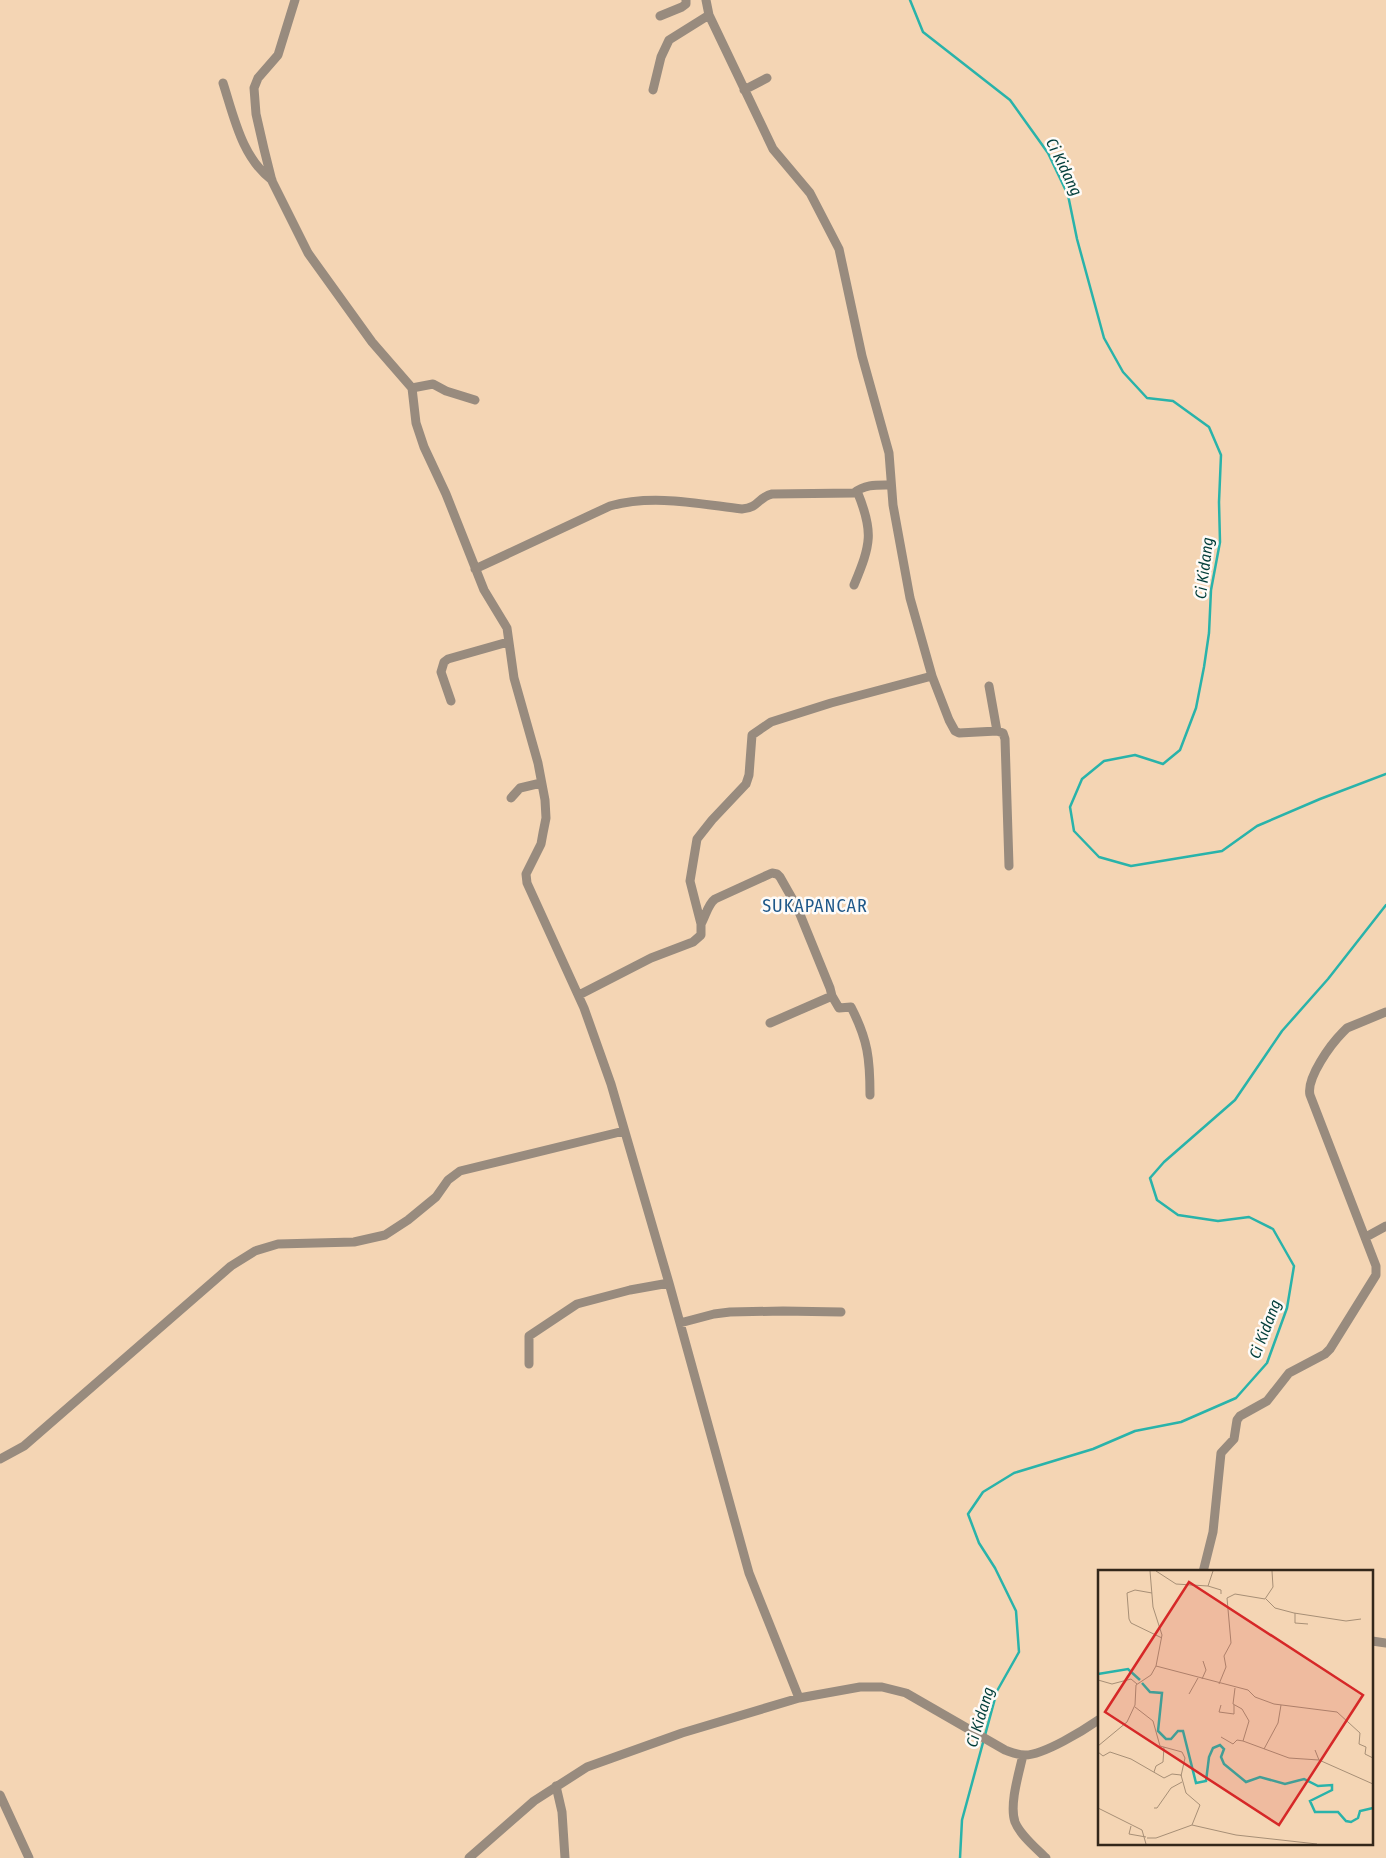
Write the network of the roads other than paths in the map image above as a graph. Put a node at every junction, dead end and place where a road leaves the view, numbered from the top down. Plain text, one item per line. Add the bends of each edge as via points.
1 (295, 0) edge
2 (686, 0) edge
3 (706, 0) edge
4 (709, 15) junction
5 (660, 16) dead end
6 (767, 78) dead end
7 (223, 83) dead end
8 (653, 90) dead end
9 (744, 90) junction
10 (272, 181) junction
11 (412, 388) junction
12 (475, 400) dead end
13 (891, 484) junction
14 (857, 491) junction
15 (475, 569) junction
16 (854, 585) dead end
17 (508, 642) junction
18 (932, 676) junction
19 (989, 686) dead end
20 (451, 702) dead end
21 (997, 730) junction
22 (542, 783) junction
23 (511, 798) dead end
24 (1009, 866) dead end
25 (701, 924) junction
26 (579, 996) junction
27 (832, 996) junction
28 (1386, 1012) edge
29 (770, 1023) dead end
30 (870, 1095) dead end
31 (624, 1131) junction
32 (1386, 1226) edge
33 (1366, 1237) junction
34 (669, 1283) junction
35 (840, 1312) dead end
36 (680, 1323) junction
37 (529, 1364) dead end
38 (0, 1459) edge
39 (1204, 1570) edge
40 (799, 1698) junction
41 (1098, 1720) edge
42 (1023, 1755) junction
43 (556, 1786) junction
44 (0, 1795) edge
45 (29, 1858) edge
46 (469, 1858) edge
47 (566, 1858) edge
48 (1046, 1858) edge

1 - 10 street via 278,55 258,78 254,88 256,114
2 - 5 street via 682,7
3 - 4 street
4 - 8 street via 669,40 661,56
4 - 9 street
6 - 9 street
7 - 10 street via 243,144
9 - 13 street via 773,149 810,193 839,249 862,356 889,453
10 - 11 street via 308,253 372,342
11 - 12 street via 433,384
11 - 15 street via 416,423
13 - 14 street via 867,486
13 - 18 street via 910,598
14 - 15 street via 772,494 751,508 742,509 668,501 625,502
14 - 16 street via 866,512 870,538
15 - 17 street via 507,628
17 - 20 street via 444,662 441,672
17 - 22 street via 514,678
18 - 21 street via 955,730 959,733
18 - 25 street via 771,722 752,735 748,780 697,839 690,881
19 - 21 street
21 - 24 street via 1003,733 1006,746
22 - 23 street via 520,788
22 - 26 street via 546,818 541,844 526,874 527,882
25 - 26 street via 701,935 693,942 650,958
25 - 27 street via 710,903 772,873 777,874 797,907
26 - 31 street via 611,1084
27 - 29 street
27 - 30 street via 839,1008 851,1007 865,1038 870,1063
28 - 33 street via 1347,1028 1321,1062 1309,1086
31 - 34 street
31 - 38 street via 460,1171 448,1180 436,1197 385,1235 354,1242 278,1244 255,1251 231,1266 24,1446
32 - 33 street
33 - 39 street via 1376,1275 1330,1349 1288,1373 1267,1401 1236,1420 1234,1438 1221,1453 1213,1532
34 - 36 street
34 - 37 street via 577,1304 529,1336
35 - 36 street via 730,1312
36 - 40 street via 749,1573
40 - 42 street via 860,1687 882,1687 906,1693 1005,1750
40 - 43 street via 632,1750 587,1767
41 - 42 street via 1043,1750
42 - 48 street via 1014,1798 1015,1821
43 - 46 street
43 - 47 street
44 - 45 street

